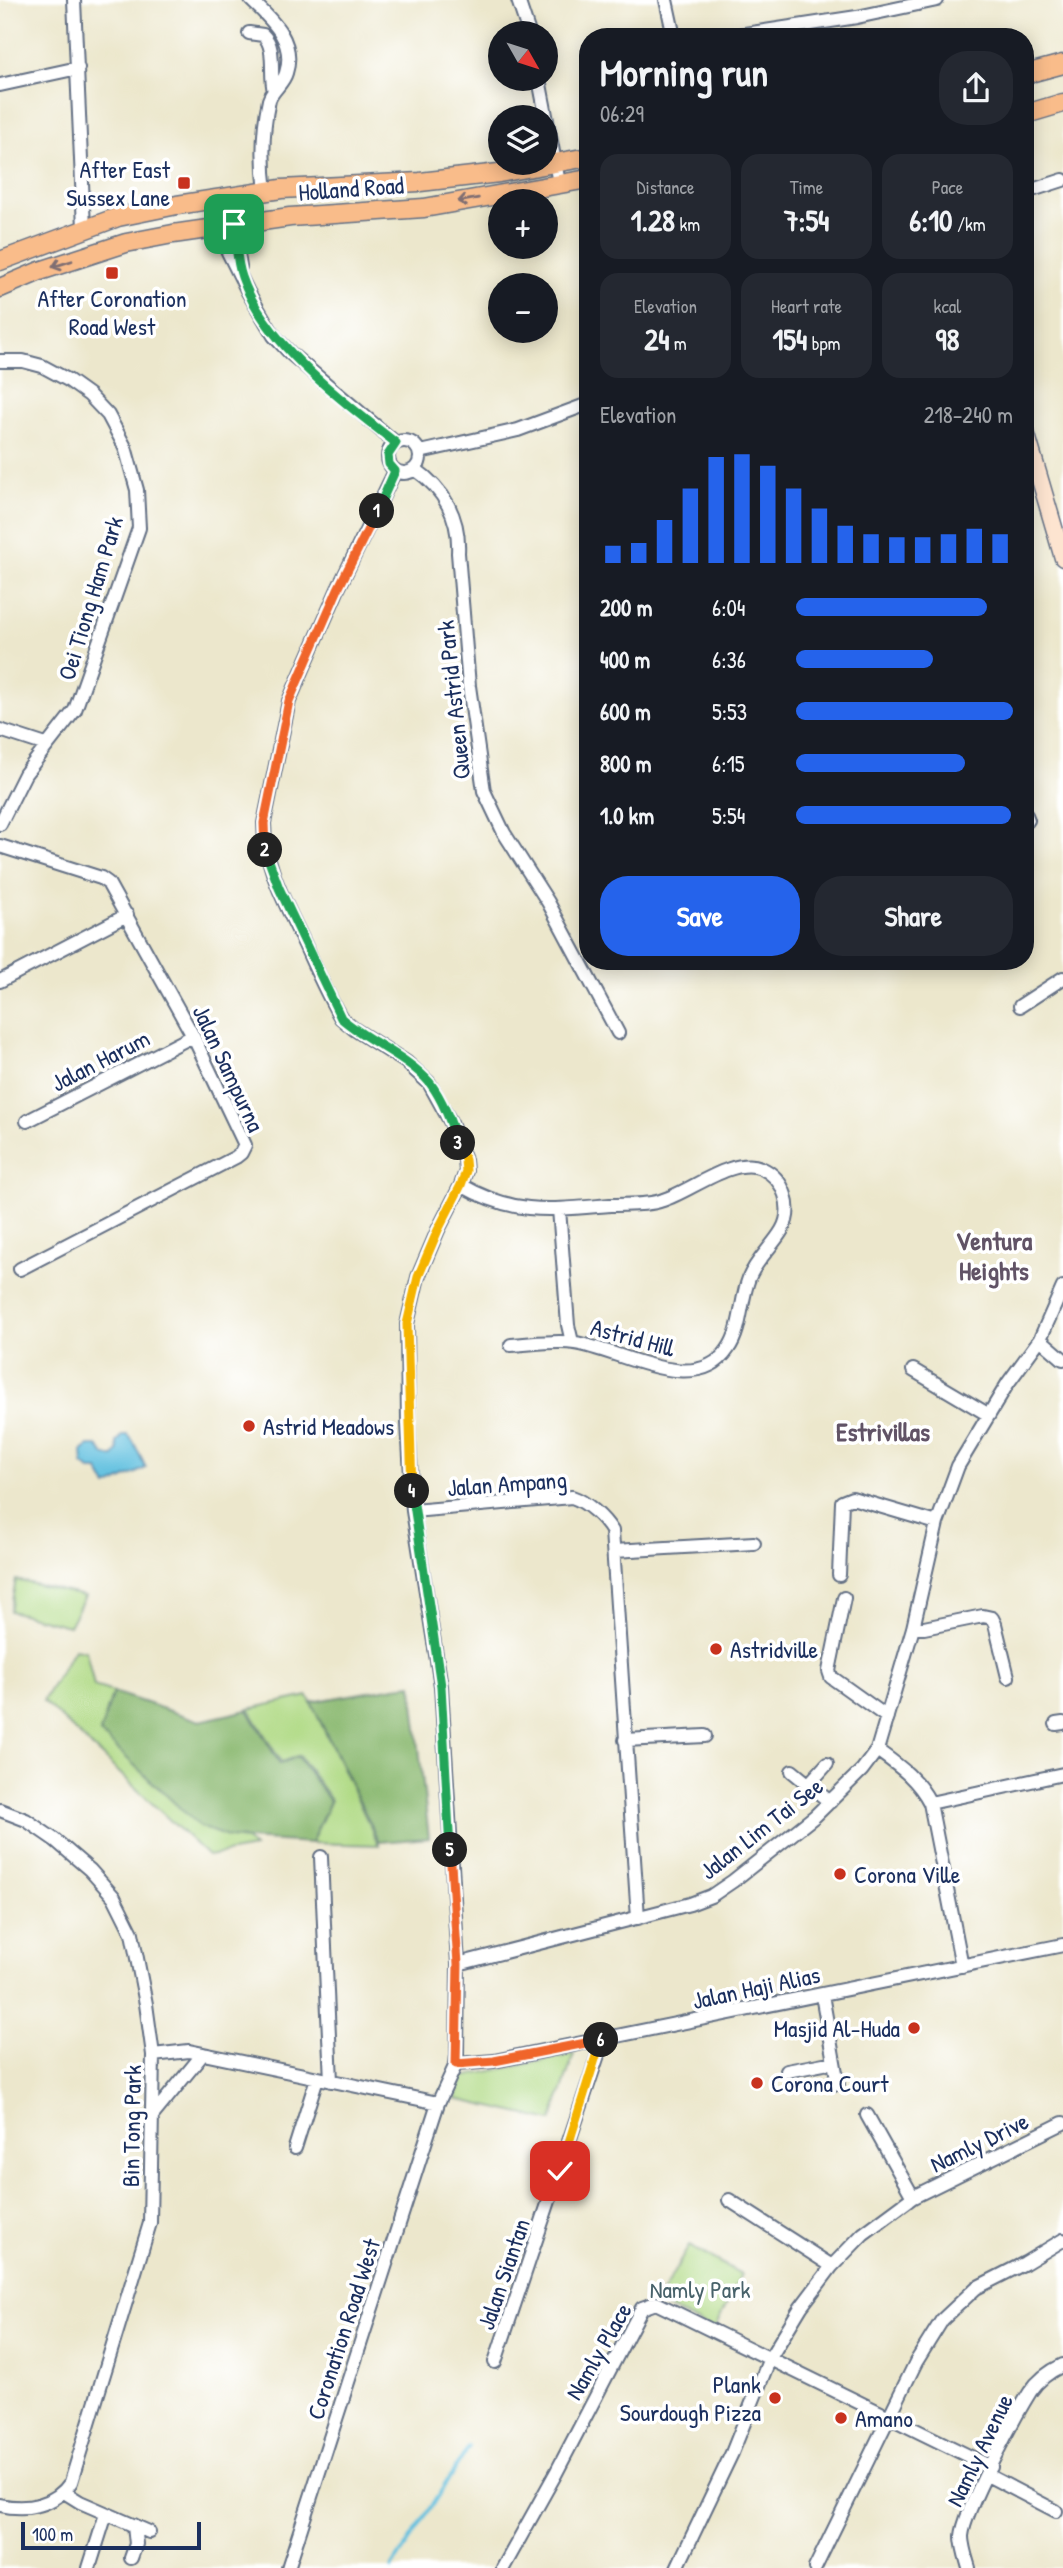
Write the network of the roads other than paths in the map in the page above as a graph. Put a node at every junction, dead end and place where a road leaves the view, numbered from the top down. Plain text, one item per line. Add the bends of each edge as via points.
1 (74, 0) edge
2 (251, 0) edge
3 (518, 0) edge
4 (666, 0) edge
5 (937, 0) edge
6 (525, 21) edge
7 (672, 28) edge
8 (784, 28) edge
9 (249, 33) dead end
10 (1063, 64) edge
11 (78, 68) junction
12 (1034, 72) edge
13 (0, 85) edge
14 (274, 91) junction
15 (1063, 103) edge
16 (1034, 112) edge
17 (579, 159) edge
18 (558, 163) edge
19 (488, 173) edge
20 (557, 175) edge
21 (579, 180) edge
22 (1063, 180) edge
23 (559, 183) junction
24 (1034, 189) edge
25 (266, 192) junction
26 (229, 198) junction
27 (234, 224) junction
28 (84, 228) junction
29 (212, 228) junction
30 (0, 261) edge
31 (241, 274) junction
32 (0, 288) edge
33 (0, 361) edge
34 (579, 411) edge
35 (396, 443) junction
36 (420, 452) junction
37 (1034, 459) edge
38 (415, 469) junction
39 (395, 471) junction
40 (1063, 558) edge
41 (0, 730) edge
42 (46, 745) junction
43 (0, 824) edge
44 (0, 846) edge
45 (127, 915) junction
46 (579, 960) edge
47 (584, 970) edge
48 (1063, 978) edge
49 (0, 981) edge
50 (1020, 1006) dead end
51 (618, 1033) dead end
52 (193, 1036) junction
53 (27, 1121) dead end
54 (461, 1185) junction
55 (559, 1209) junction
56 (20, 1269) dead end
57 (1063, 1287) edge
58 (1040, 1339) junction
59 (572, 1342) junction
60 (511, 1345) dead end
61 (1063, 1359) edge
62 (913, 1370) dead end
63 (989, 1415) junction
64 (413, 1511) junction
65 (937, 1524) junction
66 (754, 1543) dead end
67 (614, 1551) junction
68 (839, 1575) dead end
69 (844, 1598) dead end
70 (914, 1628) junction
71 (1008, 1677) dead end
72 (887, 1717) junction
73 (705, 1736) dead end
74 (625, 1740) junction
75 (877, 1750) junction
76 (827, 1764) dead end
77 (792, 1771) dead end
78 (1063, 1774) edge
79 (809, 1784) junction
80 (830, 1802) junction
81 (930, 1803) junction
82 (0, 1810) edge
83 (321, 1857) dead end
84 (638, 1918) junction
85 (1063, 1945) edge
86 (458, 1964) junction
87 (962, 1966) junction
88 (822, 1995) junction
89 (603, 2040) junction
90 (203, 2054) junction
91 (153, 2055) junction
92 (834, 2062) junction
93 (456, 2064) junction
94 (787, 2071) dead end
95 (317, 2078) junction
96 (331, 2081) junction
97 (838, 2084) dead end
98 (438, 2103) junction
99 (153, 2115) junction
100 (867, 2115) dead end
101 (1063, 2123) edge
102 (295, 2148) dead end
103 (913, 2197) junction
104 (729, 2200) dead end
105 (1063, 2240) edge
106 (832, 2266) junction
107 (770, 2358) junction
108 (495, 2362) dead end
109 (1063, 2365) edge
110 (889, 2416) junction
111 (989, 2471) junction
112 (64, 2493) junction
113 (0, 2505) edge
114 (1056, 2511) dead end
115 (106, 2514) junction
116 (134, 2525) junction
117 (149, 2532) dead end
118 (131, 2558) dead end
119 (89, 2568) edge
120 (288, 2568) edge
121 (503, 2568) edge
122 (677, 2568) edge
123 (815, 2568) edge
124 (969, 2568) edge

1 - 11 street
2 - 14 street via 278,27 287,50 287,71
3 - 6 street
4 - 7 street
5 - 8 street
9 - 14 street via 263,35 270,44
10 - 12 main road
11 - 13 street
11 - 28 street
14 - 25 street via 262,156
15 - 16 main road
17 - 18 main road, Holland Road
19 - 25 main road, Holland Road
20 - 23 street
21 - 23 main road, Holland Road
22 - 24 street
23 -> 27 main road, Holland Road via 424,208
25 - 26 main road, Holland Road
26 - 27 street
26 - 28 main road, Holland Road via 118,217
27 - 29 main road, Holland Road
27 - 31 street
28 - 30 main road, Holland Road
29 - 31 street
29 -> 32 main road, Holland Road via 126,243
31 - 35 street via 274,336
33 - 42 street, Oei Tiong Ham Park via 42,366 89,395 108,415 125,447 137,491 139,527 81,695 69,719
34 - 36 street
35 - 36 street via 411,442
35 - 39 street via 388,455
36 - 38 street
37 - 40 main road
38 - 39 street via 405,474
38 - 46 street, Queen Astrid Park via 447,499 459,536 469,686 484,791
39 - 54 street, Coronation Road West via 289,701 264,840 279,888 341,1018 407,1062 436,1092 465,1160
41 - 42 street
42 - 43 street, Oei Tiong Ham Park via 25,774
44 - 45 street, Jalan Sampurna via 101,878
45 - 49 street
45 - 52 street, Jalan Sampurna
47 - 51 street, Queen Astrid Park
48 - 50 street
52 - 53 street, Jalan Harum
52 - 56 street, Jalan Sampurna via 244,1150
54 - 55 street, Astrid Hill via 506,1206
54 - 64 street, Coronation Road West via 418,1277 407,1324
55 - 59 street, Astrid Hill
55 - 59 street, Astrid Hill via 663,1200 731,1168 752,1165 776,1179 788,1209 780,1233 748,1280 730,1346 715,1363 701,1370 678,1371
57 - 58 street, Jalan Lim Tai See
58 - 61 street
58 - 63 street, Jalan Lim Tai See
59 - 60 street
62 - 63 street
63 - 65 street, Jalan Lim Tai See via 958,1466
64 - 67 street, Jalan Ampang via 572,1497 609,1526
64 - 86 street, Coronation Road West via 441,1686
65 - 68 street via 846,1498 842,1502
65 - 70 street, Jalan Lim Tai See
66 - 67 street
67 - 74 street, Jalan Ampang
69 - 72 street via 831,1676
70 - 71 street via 992,1618
70 - 72 street, Jalan Lim Tai See
72 - 75 street, Jalan Lim Tai See
73 - 74 street
74 - 84 street, Jalan Ampang
75 - 80 street, Jalan Lim Tai See
75 - 81 street via 910,1774
76 - 79 street
77 - 79 street
78 - 81 street
79 - 80 street
80 - 84 street, Jalan Lim Tai See via 710,1896
81 - 87 street
82 - 91 street, Bin Tong Park via 55,1840 114,1897 132,1933
83 - 96 street
84 - 86 street, Jalan Lim Tai See
85 - 87 street, Jalan Haji Alias
86 - 93 street, Coronation Road West
87 - 88 street, Jalan Haji Alias
88 - 89 street, Jalan Haji Alias
88 - 92 street
89 - 93 street, Jalan Haji Alias
89 - 108 street, Jalan Siantan
90 - 91 street
90 - 95 street
90 - 99 street
91 - 99 street, Bin Tong Park
92 - 94 street
92 - 97 street
93 - 98 street, Coronation Road West
95 - 96 street
95 - 102 street
96 - 98 street
98 - 120 street, Coronation Road West
99 - 112 street, Bin Tong Park via 150,2223
100 - 103 street, Namly Drive
101 - 103 street, Namly Drive
103 - 106 street, Namly Drive via 863,2234
104 - 106 street
105 - 110 street via 976,2288 942,2320
106 - 107 street, Namly Drive
107 - 110 street, Namly Place
107 - 121 street, Namly Place via 656,2303 642,2308
107 - 122 street, Namly Drive via 718,2485
109 - 111 street, Namly Avenue via 1030,2392
110 - 111 street, Namly Place
110 - 123 street
111 - 114 street, Namly Place
111 - 124 street, Namly Avenue via 962,2535
112 - 113 street via 52,2501 18,2509
112 - 115 street
115 - 116 street
115 - 119 street
116 - 117 street
116 - 118 street via 136,2543

